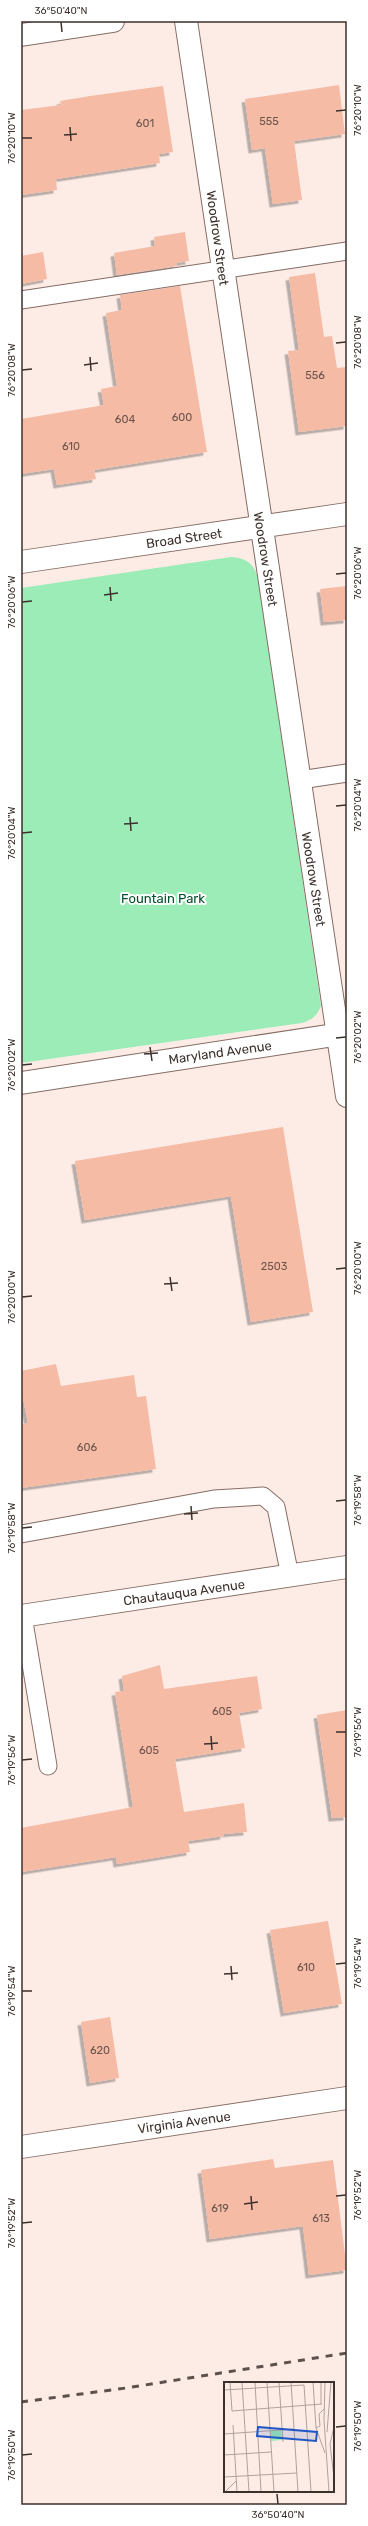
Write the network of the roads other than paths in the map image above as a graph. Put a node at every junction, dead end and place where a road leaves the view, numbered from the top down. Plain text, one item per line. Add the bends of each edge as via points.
1 (113, 21) edge
2 (186, 21) edge
3 (21, 35) edge
4 (347, 251) edge
5 (223, 270) junction
6 (21, 300) edge
7 (347, 514) edge
8 (261, 527) junction
9 (21, 562) edge
10 (347, 773) edge
11 (300, 780) junction
12 (342, 1034) edge
13 (21, 1083) edge
14 (347, 1096) edge
15 (21, 1534) edge
16 (347, 1567) edge
17 (290, 1576) junction
18 (22, 1616) edge
19 (48, 1766) dead end
20 (347, 2098) edge
21 (21, 2147) edge

1 - 3 street
2 - 5 street, Woodrow Street
4 - 5 lane
5 - 6 lane
5 - 8 street, Woodrow Street
7 - 8 street, Broad Street
8 - 9 street, Broad Street
8 - 11 street, Woodrow Street
10 - 11 lane
11 - 12 street, Woodrow Street
12 - 13 street, Maryland Avenue
12 - 14 street, Woodrow Street
15 - 17 lane via 214,1499 263,1496 276,1507
16 - 17 street, Chautauqua Avenue
17 - 18 street, Chautauqua Avenue
18 - 19 lane
20 - 21 street, Virginia Avenue

